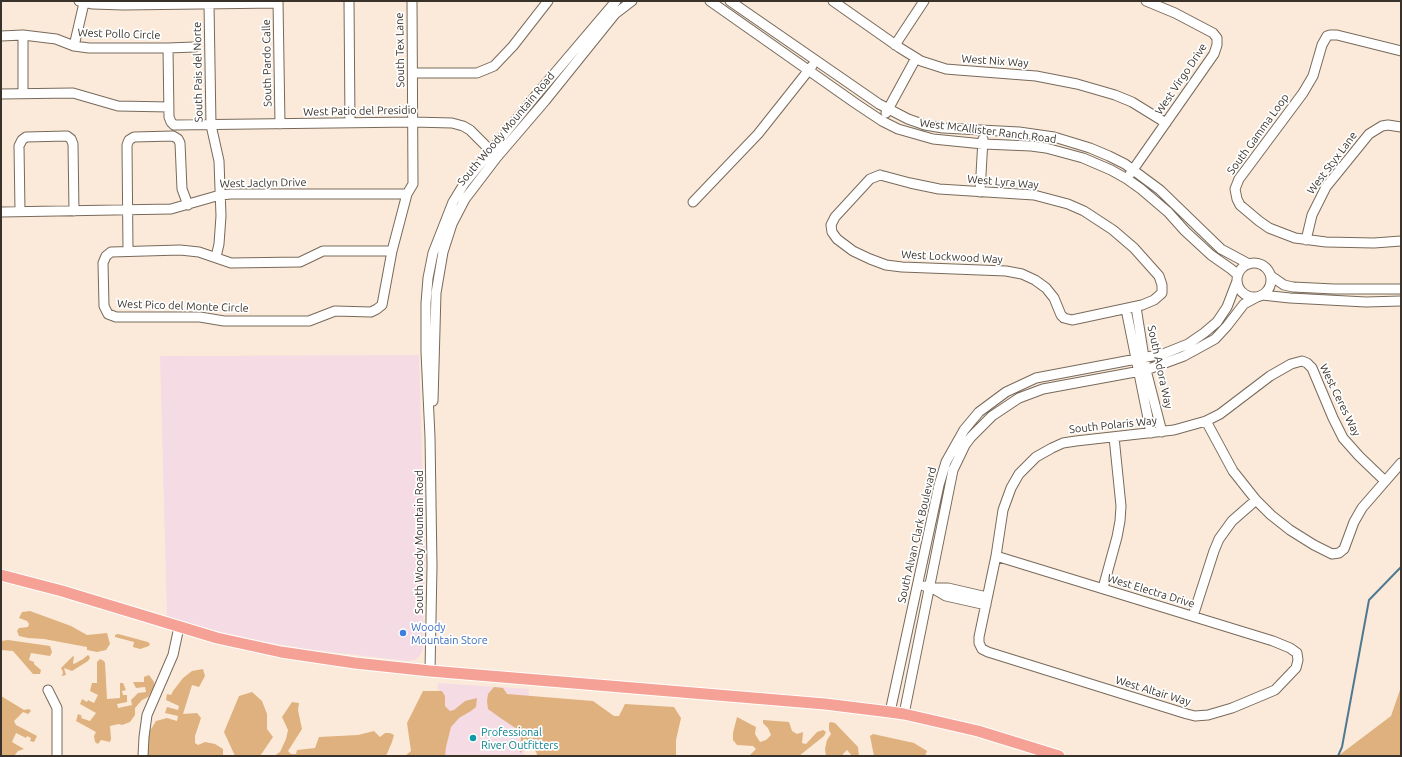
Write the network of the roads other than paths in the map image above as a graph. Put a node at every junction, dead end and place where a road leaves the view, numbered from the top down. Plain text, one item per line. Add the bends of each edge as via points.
1 (349, 1) edge
2 (412, 1) edge
3 (548, 1) edge
4 (616, 1) edge
5 (632, 1) edge
6 (710, 1) edge
7 (730, 1) edge
8 (833, 1) edge
9 (924, 1) edge
10 (1146, 1) edge
11 (81, 2) edge
12 (278, 2) edge
13 (123, 3) edge
14 (156, 3) edge
15 (209, 4) junction
16 (23, 35) junction
17 (1, 36) edge
18 (895, 45) junction
19 (74, 46) junction
20 (195, 47) dead end
21 (168, 48) junction
22 (1401, 51) edge
23 (916, 58) junction
24 (817, 60) junction
25 (809, 71) junction
26 (413, 73) junction
27 (23, 93) junction
28 (1, 94) edge
29 (169, 107) junction
30 (888, 109) junction
31 (882, 121) junction
32 (413, 122) junction
33 (350, 123) junction
34 (1166, 123) junction
35 (280, 124) junction
36 (211, 125) junction
37 (1401, 127) edge
38 (983, 131) junction
39 (983, 144) junction
40 (494, 154) junction
41 (1133, 170) junction
42 (1127, 179) junction
43 (980, 192) junction
44 (407, 194) junction
45 (220, 195) junction
46 (693, 202) dead end
47 (188, 205) junction
48 (128, 210) junction
49 (74, 211) junction
50 (1, 212) edge
51 (20, 212) junction
52 (831, 228) joint
53 (1306, 240) junction
54 (1401, 241) edge
55 (128, 251) junction
56 (392, 251) junction
57 (216, 257) junction
58 (1249, 264) junction
59 (1271, 276) junction
60 (1237, 278) junction
61 (1401, 289) edge
62 (1259, 296) junction
63 (1401, 301) edge
64 (1136, 306) junction
65 (1126, 309) junction
66 (1140, 358) junction
67 (1308, 363) joint
68 (1142, 370) junction
69 (1206, 422) junction
70 (1162, 432) junction
71 (1151, 433) junction
72 (1114, 437) junction
73 (1401, 463) edge
74 (1385, 481) junction
75 (1256, 500) junction
76 (996, 556) junction
77 (1, 575) edge
78 (917, 584) junction
79 (931, 588) junction
80 (1103, 588) junction
81 (986, 601) junction
82 (1193, 616) junction
83 (179, 627) junction
84 (980, 647) joint
85 (1297, 653) joint
86 (430, 671) junction
87 (48, 690) dead end
88 (890, 712) junction
89 (904, 714) junction
90 (57, 756) edge
91 (143, 756) edge
92 (1059, 756) edge

1 - 33 street
2 - 26 street, South Tex Lane
3 - 26 street via 494,66 477,72
4 - 40 street, South Woody Mountain Road
5 - 40 street, South Woody Mountain Road via 615,14 545,101
6 - 25 street, West McAllister Ranch Road
7 - 24 street, West McAllister Ranch Road
8 - 18 street, West Nix Way
9 - 18 street
10 - 34 street, West Virgo Drive via 1200,26 1213,33 1216,38 1214,54
11 - 13 street
11 - 19 street
12 - 15 street
12 - 35 street, South Pardo Calle
13 - 14 street
14 - 15 street
15 - 36 street, South Pais del Norte
16 - 17 street, West Pollo Circle
16 - 19 street, West Pollo Circle via 56,39
16 - 27 street
18 - 23 street, West Nix Way
19 - 21 street, West Pollo Circle
20 - 21 street, West Pollo Circle
21 - 29 street, West Pollo Circle
22 - 53 street, South Gamma Loop via 1337,35 1327,36 1313,76 1303,93 1237,183 1235,189 1240,205 1269,228
23 - 30 street
23 - 34 street, West Nix Way via 958,70 1036,76 1077,84 1132,102
24 - 25 street
24 - 30 street, West McAllister Ranch Road
25 - 31 street, West McAllister Ranch Road
25 - 46 street via 758,134
26 - 32 street, South Tex Lane
27 - 28 street
27 - 29 street via 73,93 118,106
29 - 36 street, West Pollo Circle via 169,117 174,125
30 - 31 street
30 - 38 street, West McAllister Ranch Road via 908,120 925,125
31 - 39 street, West McAllister Ranch Road via 898,129 933,139
32 - 33 street, West Patio del Presidio
32 - 40 street, West Patio del Presidio via 452,123 463,126
32 - 44 street, West Pico del Monte Circle via 413,184
33 - 35 street, West Patio del Presidio
34 - 41 street, West Virgo Drive
35 - 36 street, West Patio del Presidio
36 - 45 street, South Pais del Norte via 219,161
37 - 53 street, West Styx Lane via 1382,126 1369,134 1326,187 1312,215
38 - 39 street
38 - 41 street, West McAllister Ranch Road via 1019,132 1054,137 1090,148
39 - 42 street, West McAllister Ranch Road via 1031,146 1057,151 1088,160
39 - 43 street
40 - 86 street, South Woody Mountain Road via 464,184 453,202 433,253 428,278 426,368 432,566
41 - 42 street, West Virgo Drive
41 - 58 street, West McAllister Ranch Road via 1160,190 1221,249
42 - 60 street, West McAllister Ranch Road via 1159,204 1211,255 1231,269
43 - 52 street, West Lyra Way via 939,189 884,175 876,176 870,179 835,217
43 - 64 street, West Lyra Way via 1034,196 1068,204 1113,230 1134,248 1161,280 1160,295 1154,300
44 - 45 street, West Jaclyn Drive
44 - 56 street, West Pico del Monte Circle
45 - 47 street, West Jaclyn Drive
45 - 57 street, South Pais del Norte via 221,216
47 - 48 street, West Jaclyn Drive via 171,209
47 - 48 street via 182,189 178,138 134,137 127,145
48 - 49 street, West Jaclyn Drive
48 - 55 street
49 - 51 street, West Jaclyn Drive
49 - 51 street via 73,144 72,139 67,136 26,137 22,140 19,146
50 - 51 street, West Jaclyn Drive
52 - 65 street, West Lockwood Way via 834,236 853,251 882,263 911,268 1006,271 1022,274 1050,292 1064,318 1076,320
53 - 54 street, South Gamma Loop via 1374,243
55 - 56 street, West Pico del Monte Circle via 111,252 103,263 104,306 108,314 116,317 200,317 224,321 309,321 335,311 371,312 382,305
55 - 57 street, West Pico del Monte Circle via 180,250
56 - 57 street, West Pico del Monte Circle via 323,251 300,262 229,263
58 - 59 street via 1265,267
58 - 60 street via 1240,270
59 - 61 street via 1284,285 1293,287
59 - 62 street via 1270,287
60 - 62 street via 1238,286 1246,295
60 - 66 street, South Alvan Clark Boulevard via 1227,307 1210,328 1188,344 1162,354
62 - 63 street
62 - 68 street, South Alvan Clark Boulevard via 1244,304 1215,339 1184,356
64 - 65 street
64 - 66 street, South Adora Way
65 - 66 street, South Adora Way
66 - 68 street, South Adora Way
66 - 78 street, South Alvan Clark Boulevard via 1036,378 1006,392 979,412 964,430 946,462
67 - 69 street, South Polaris Way via 1299,361 1281,370
67 - 74 street, West Ceres Way via 1344,438 1358,456
68 - 70 street, South Adora Way
68 - 71 street, South Adora Way
68 - 79 street, South Alvan Clark Boulevard via 1043,389 1018,398 992,416 965,446 953,470
69 - 70 street, South Polaris Way
69 - 75 street via 1233,471
70 - 71 street, South Polaris Way
71 - 72 street, South Polaris Way
72 - 76 street, South Polaris Way via 1063,443 1036,457 1024,468 1007,496
72 - 80 street via 1121,506 1120,521
73 - 74 street
74 - 75 street via 1362,508 1345,547 1339,553 1332,554 1301,538
75 - 82 street via 1232,522 1219,539
76 - 80 street, West Electra Drive
76 - 81 street, South Polaris Way
77 - 83 main road
78 - 79 street
78 - 88 street, South Alvan Clark Boulevard
79 - 81 street via 948,588
79 - 89 street, South Alvan Clark Boulevard
80 - 82 street, West Electra Drive
81 - 84 street, South Polaris Way via 979,637
82 - 85 street, West Electra Drive via 1273,641
83 - 86 main road via 280,652
83 - 91 street via 173,655 148,715
84 - 85 street, West Altair Way via 988,652 1200,716 1232,708 1275,690 1296,668
86 - 88 main road via 817,703
87 - 90 street via 57,708
88 - 89 main road
89 - 92 main road via 978,731

